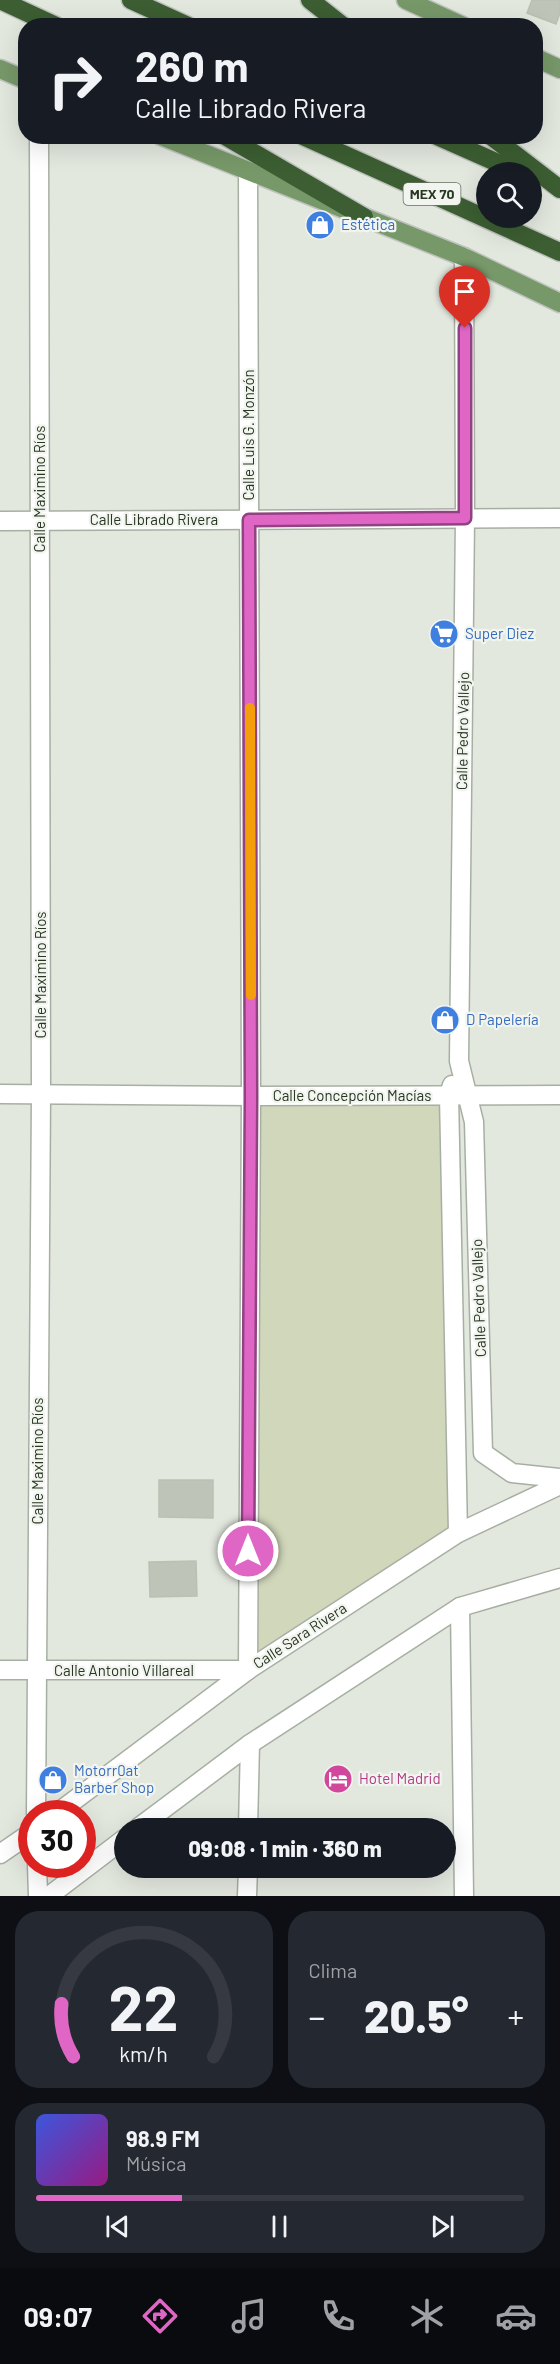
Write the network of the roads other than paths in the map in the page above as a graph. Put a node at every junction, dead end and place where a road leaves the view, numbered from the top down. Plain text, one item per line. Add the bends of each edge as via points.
1 (0, 0) edge
2 (131, 0) edge
3 (310, 0) edge
4 (406, 0) edge
5 (39, 18) edge
6 (170, 18) edge
7 (334, 18) edge
8 (445, 18) edge
9 (543, 61) edge
10 (0, 69) edge
11 (560, 69) edge
12 (18, 77) edge
13 (39, 144) edge
14 (181, 144) edge
15 (239, 144) edge
16 (321, 144) edge
17 (455, 144) edge
18 (501, 144) edge
19 (496, 162) edge
20 (248, 172) junction
21 (542, 183) edge
22 (560, 190) edge
23 (364, 217) junction
24 (560, 252) edge
25 (464, 257) junction
26 (560, 303) edge
27 (465, 518) junction
28 (560, 518) edge
29 (249, 520) junction
30 (0, 521) edge
31 (40, 521) junction
32 (0, 1094) edge
33 (41, 1095) junction
34 (458, 1095) junction
35 (560, 1095) edge
36 (251, 1096) junction
37 (560, 1478) edge
38 (560, 1485) edge
39 (458, 1533) junction
40 (560, 1578) edge
41 (460, 1606) junction
42 (0, 1670) edge
43 (248, 1670) junction
44 (36, 1671) junction
45 (250, 1744) junction
46 (36, 1800) edge
47 (75, 1800) edge
48 (151, 1818) edge
49 (248, 1818) edge
50 (18, 1842) edge
51 (114, 1847) edge
52 (0, 1854) edge
53 (37, 1878) edge
54 (248, 1878) edge
55 (38, 1896) edge
56 (49, 1896) edge
57 (248, 1896) edge
58 (464, 1896) edge

1 - 5 highway
2 - 6 highway
3 - 7 highway
4 - 8 main road
9 - 11 main road
10 - 12 main road
13 - 31 street, Calle Maximino Ríos
14 - 20 main road
15 - 23 highway
16 - 24 highway, MEX 70
17 - 19 highway
18 - 22 highway
20 - 23 main road
20 - 29 street, Calle Luis G. Monzón
21 - 22 highway
23 - 25 main road
25 - 26 main road
25 - 27 street, Calle Pedro Vallejo
27 - 28 street, Calle Librado Rivera
27 - 29 street, Calle Librado Rivera
27 - 34 street, Calle Pedro Vallejo
29 - 31 street, Calle Librado Rivera
29 - 36 street, Calle Luis G. Monzón
30 - 31 street, Calle Librado Rivera
31 - 33 street, Calle Maximino Ríos
32 - 33 street, Calle Concepción Macías
33 - 36 street, Calle Concepción Macías
33 - 44 street, Calle Maximino Ríos
34 - 35 street, Calle Concepción Macías
34 - 36 street, Calle Concepción Macías
34 - 37 street, Calle Pedro Vallejo via 474,1122 483,1453 512,1473
34 - 39 street, Calle Pedro Vallejo
36 - 43 street, Calle Luis G. Monzón
38 - 39 street, Calle Sara Rivera
39 - 43 street, Calle Sara Rivera
40 - 41 street
41 - 45 street
41 - 58 street
42 - 44 street, Calle Antonio Villareal
43 - 44 street, Calle Antonio Villareal
43 - 47 street, Calle Sara Rivera
44 - 46 street, Calle Maximino Ríos
45 - 48 street
45 - 49 street
50 - 52 street
51 - 56 street
53 - 55 street
54 - 57 street

